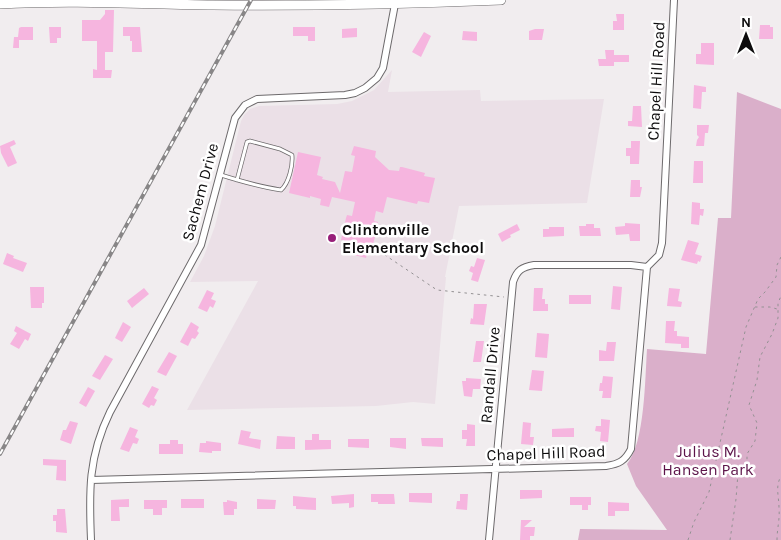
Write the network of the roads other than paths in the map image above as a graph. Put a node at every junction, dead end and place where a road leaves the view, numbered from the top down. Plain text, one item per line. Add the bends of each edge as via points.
1 (501, 0) edge
2 (674, 0) edge
3 (453, 1) edge
4 (215, 2) edge
5 (0, 4) edge
6 (394, 4) junction
7 (219, 175) junction
8 (237, 180) junction
9 (647, 268) junction
10 (496, 469) junction
11 (91, 480) junction
12 (91, 540) edge
13 (489, 540) edge

1 - 3 main road
2 - 9 street, Chapel Hill Road via 662,243 659,255
3 - 6 main road
4 - 5 main road
4 - 6 main road
6 - 7 street, Sachem Drive via 385,59 374,82 350,94 265,98 245,104 235,118
7 - 8 lane
7 - 11 street, Sachem Drive via 200,245 105,423 96,447
8 - 8 lane via 247,142 292,155 286,186 282,190
9 - 10 street, Chapel Hill Road via 631,449 626,458 618,464 606,466
9 - 10 street, Randall Drive via 631,265 534,265 516,273
10 - 11 street, Chapel Hill Road
10 - 13 street, Randall Drive
11 - 12 street, Sachem Drive

